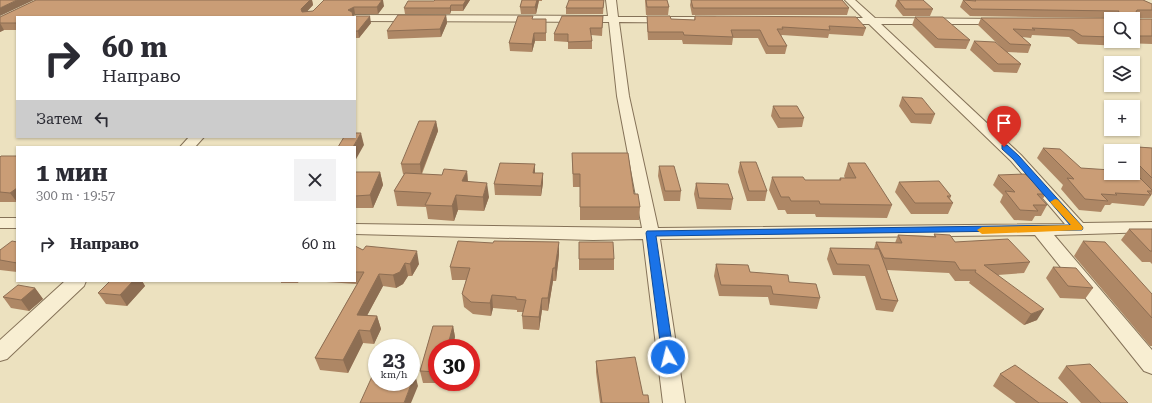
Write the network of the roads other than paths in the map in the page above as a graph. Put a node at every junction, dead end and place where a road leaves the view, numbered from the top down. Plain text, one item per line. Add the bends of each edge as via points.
1 (611, 0) edge
2 (850, 0) edge
3 (356, 18) edge
4 (613, 19) junction
5 (722, 20) edge
6 (832, 21) edge
7 (871, 21) junction
8 (1010, 21) edge
9 (196, 138) edge
10 (188, 146) edge
11 (0, 223) edge
12 (16, 223) edge
13 (1152, 227) edge
14 (1078, 228) junction
15 (356, 229) edge
16 (1040, 230) junction
17 (651, 233) junction
18 (76, 282) edge
19 (0, 353) edge
20 (1152, 365) edge
21 (674, 403) edge

1 - 4 street
2 - 7 street
3 - 4 street
4 - 5 street
4 - 17 street via 623,96
6 - 7 street
7 - 8 street
7 - 14 street via 1016,158
9 - 10 street
11 - 12 street
13 - 14 street
14 - 16 street
15 - 17 street
16 - 17 street
16 - 20 street
17 - 21 street
18 - 19 street

